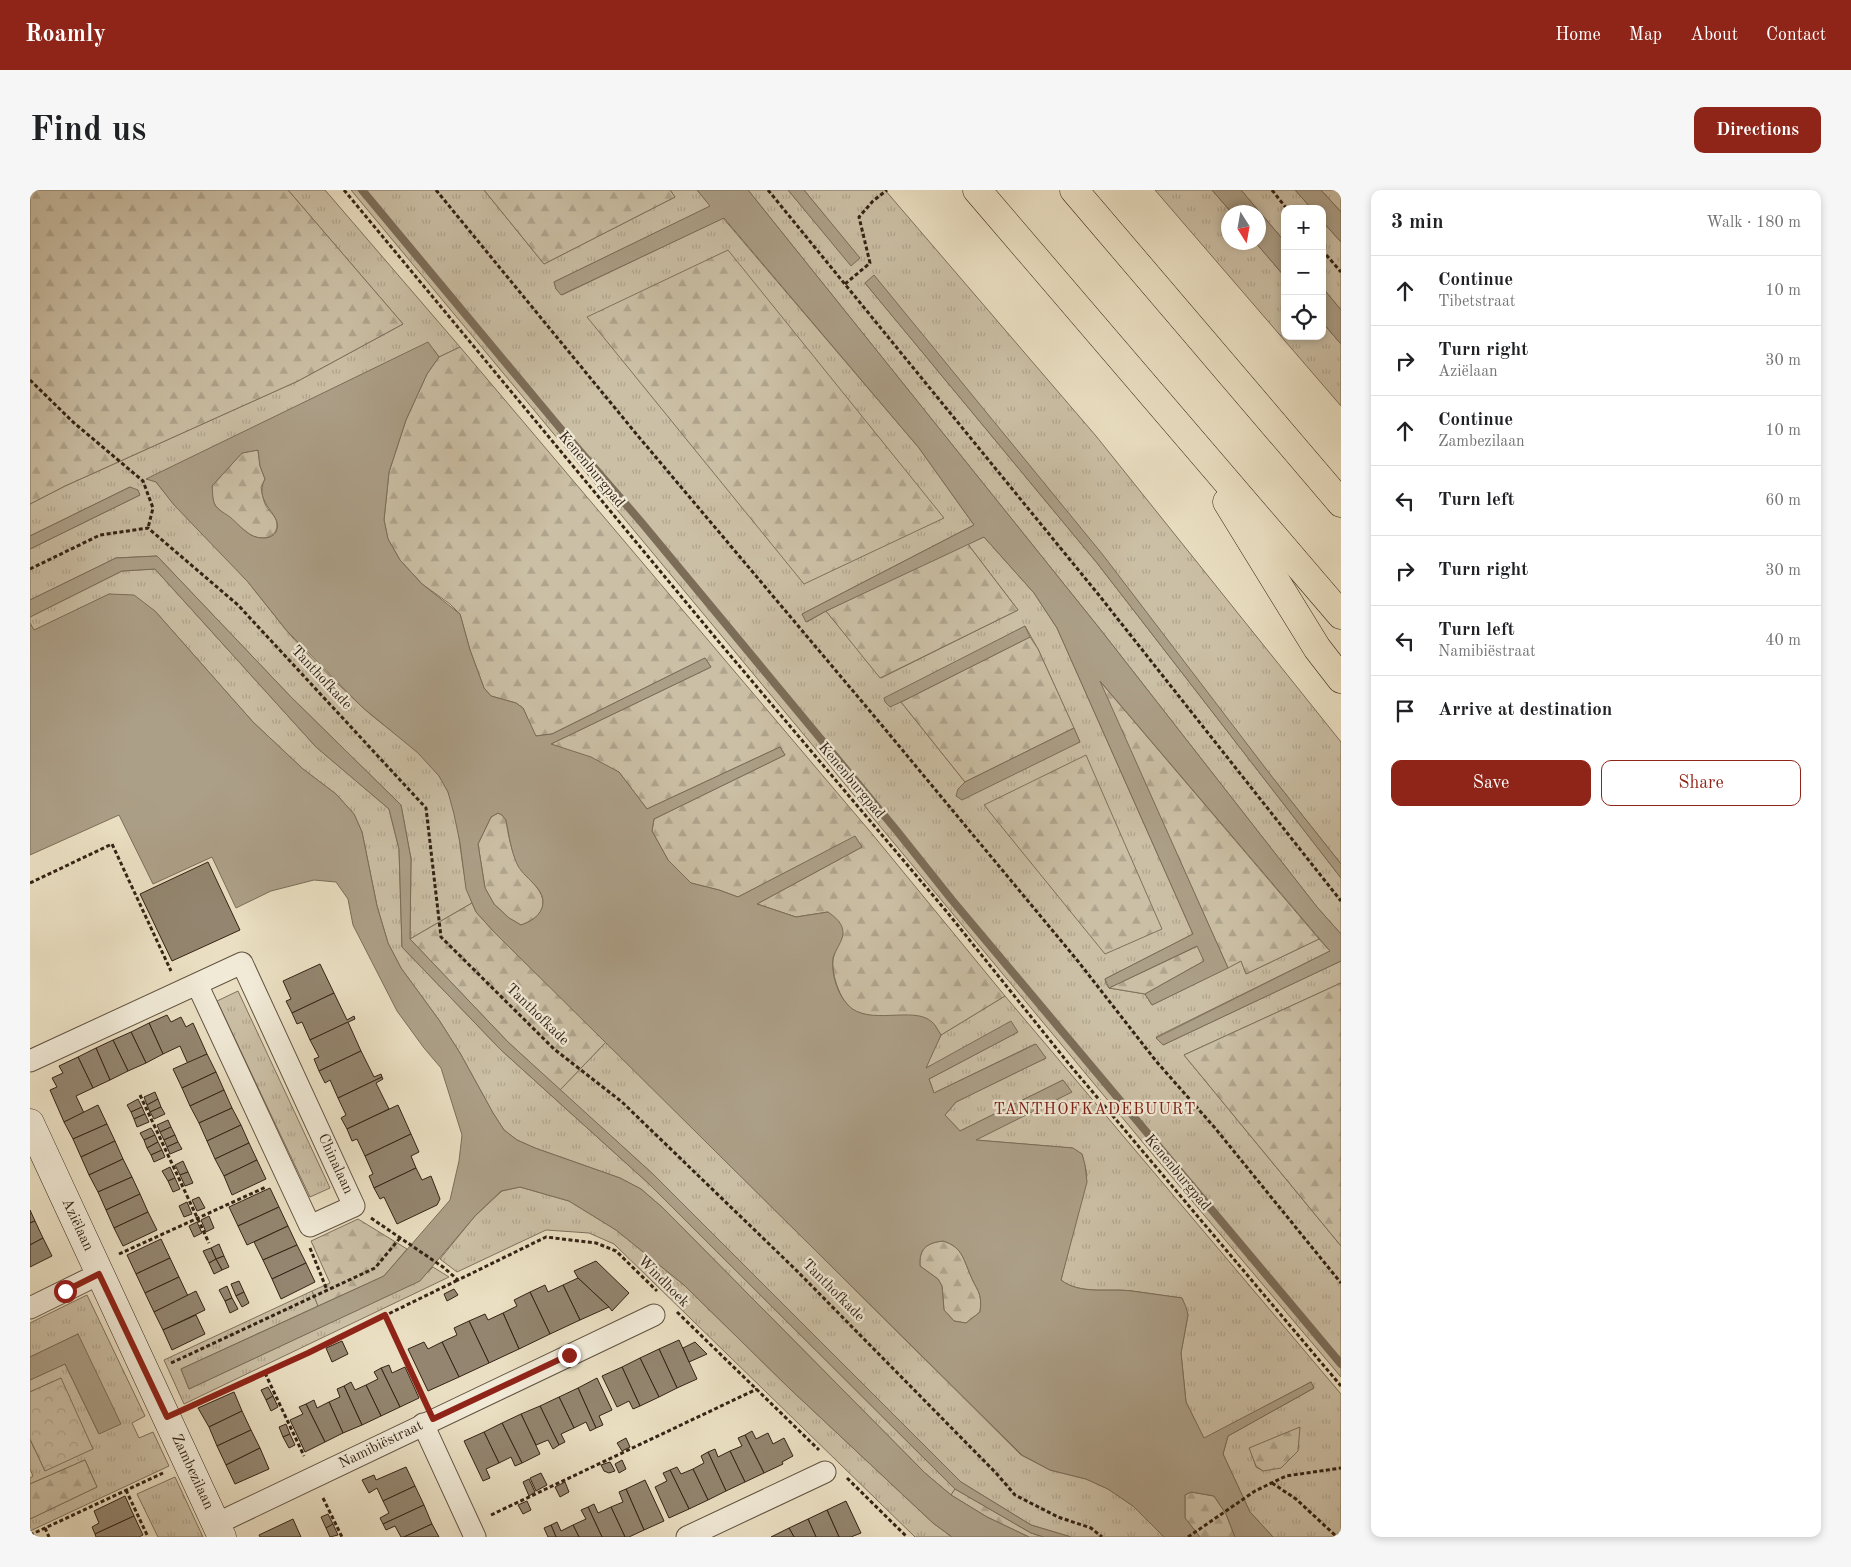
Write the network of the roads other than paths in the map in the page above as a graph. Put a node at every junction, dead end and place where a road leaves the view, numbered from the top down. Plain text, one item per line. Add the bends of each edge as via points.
1 (977, 190) edge
2 (1074, 190) edge
3 (1182, 428) junction
4 (1341, 503) edge
5 (1341, 615) edge
6 (1341, 679) edge
7 (189, 988) junction
8 (30, 1061) edge
9 (30, 1124) edge
10 (97, 1269) junction
11 (30, 1308) edge
12 (663, 1311) road end
13 (148, 1377) joint
14 (428, 1422) junction
15 (830, 1467) road end
16 (219, 1530) edge
17 (472, 1531) edge
18 (686, 1537) edge

1 - 3 highway
2 - 4 highway
3 - 5 highway
3 - 6 highway via 1317,648
7 - 7 street, Chinalaan via 310,1226 354,1206 242,964
7 - 8 street, Chinalaan
9 - 10 street, Aziëlaan
10 - 11 street
10 - 13 street, Aziëlaan
12 - 14 street, Namibiëstraat
13 - 16 street, Zambezilaan
14 - 16 street, Namibiëstraat
14 - 17 street
15 - 18 street

